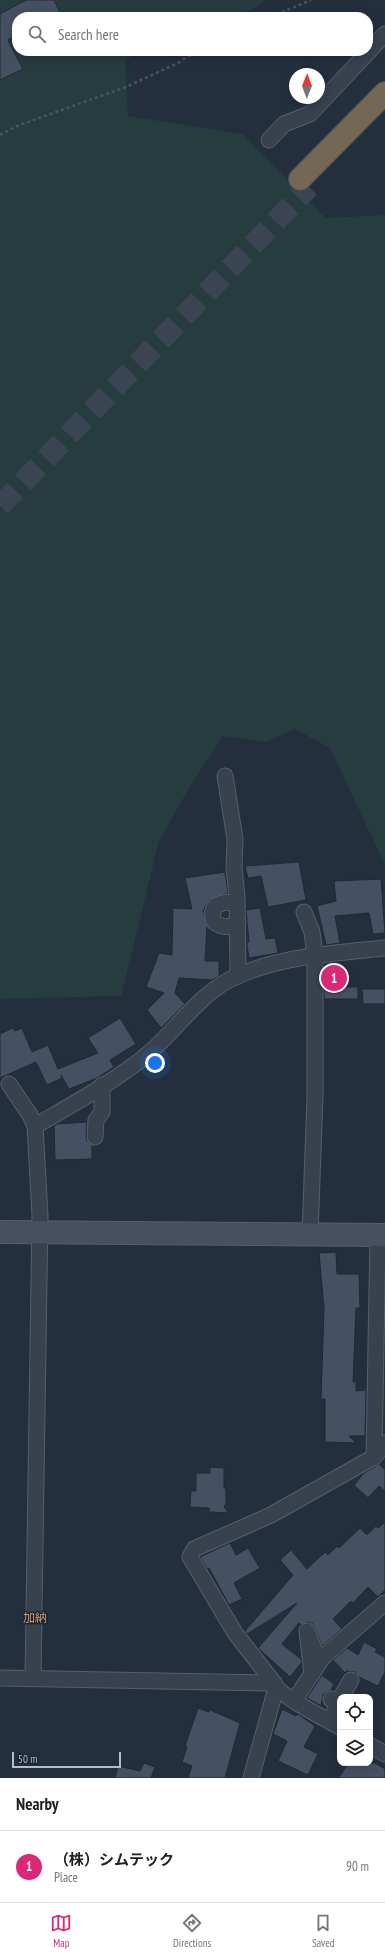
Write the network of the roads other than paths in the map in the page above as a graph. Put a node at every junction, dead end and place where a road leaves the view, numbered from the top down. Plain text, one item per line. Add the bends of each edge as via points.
1 (385, 34) edge
2 (373, 47) edge
3 (364, 56) edge
4 (385, 93) edge
5 (385, 111) edge
6 (269, 140) dead end
7 (225, 776) dead end
8 (237, 906) junction
9 (304, 912) dead end
10 (238, 923) junction
11 (385, 948) edge
12 (315, 955) junction
13 (238, 976) junction
14 (9, 1084) dead end
15 (102, 1086) junction
16 (35, 1126) junction
17 (95, 1137) dead end
18 (0, 1232) edge
19 (40, 1232) junction
20 (310, 1234) junction
21 (381, 1235) edge
22 (385, 1443) edge
23 (374, 1457) junction
24 (385, 1603) edge
25 (0, 1678) edge
26 (33, 1679) junction
27 (351, 1680) dead end
28 (275, 1686) junction
29 (342, 1694) edge
30 (294, 1701) junction
31 (337, 1708) edge
32 (335, 1724) edge
33 (373, 1747) edge
34 (385, 1754) edge
35 (250, 1778) edge

1 - 2 street
3 - 6 street via 310,114 284,124
4 - 5 highway via 305,183
7 - 8 street via 235,840
8 - 10 street
8 - 10 street via 231,902 224,902 215,906 212,914 214,922 220,926 228,928
9 - 12 street via 312,932
10 - 13 street
11 - 12 street
12 - 13 street via 257,968
12 - 20 street via 315,1097
13 - 15 street via 215,988 147,1055
14 - 16 street
15 - 16 street
15 - 17 street via 102,1112 96,1120
16 - 19 street
18 - 19 street
19 - 20 street
19 - 26 street
20 - 21 street
21 - 23 street
22 - 23 street
23 - 28 street via 271,1515 194,1549 190,1557 234,1633
24 - 30 street via 322,1657
25 - 26 street
26 - 28 street
27 - 29 street
28 - 30 street
28 - 35 street
30 - 32 street
31 - 32 street
33 - 34 street

